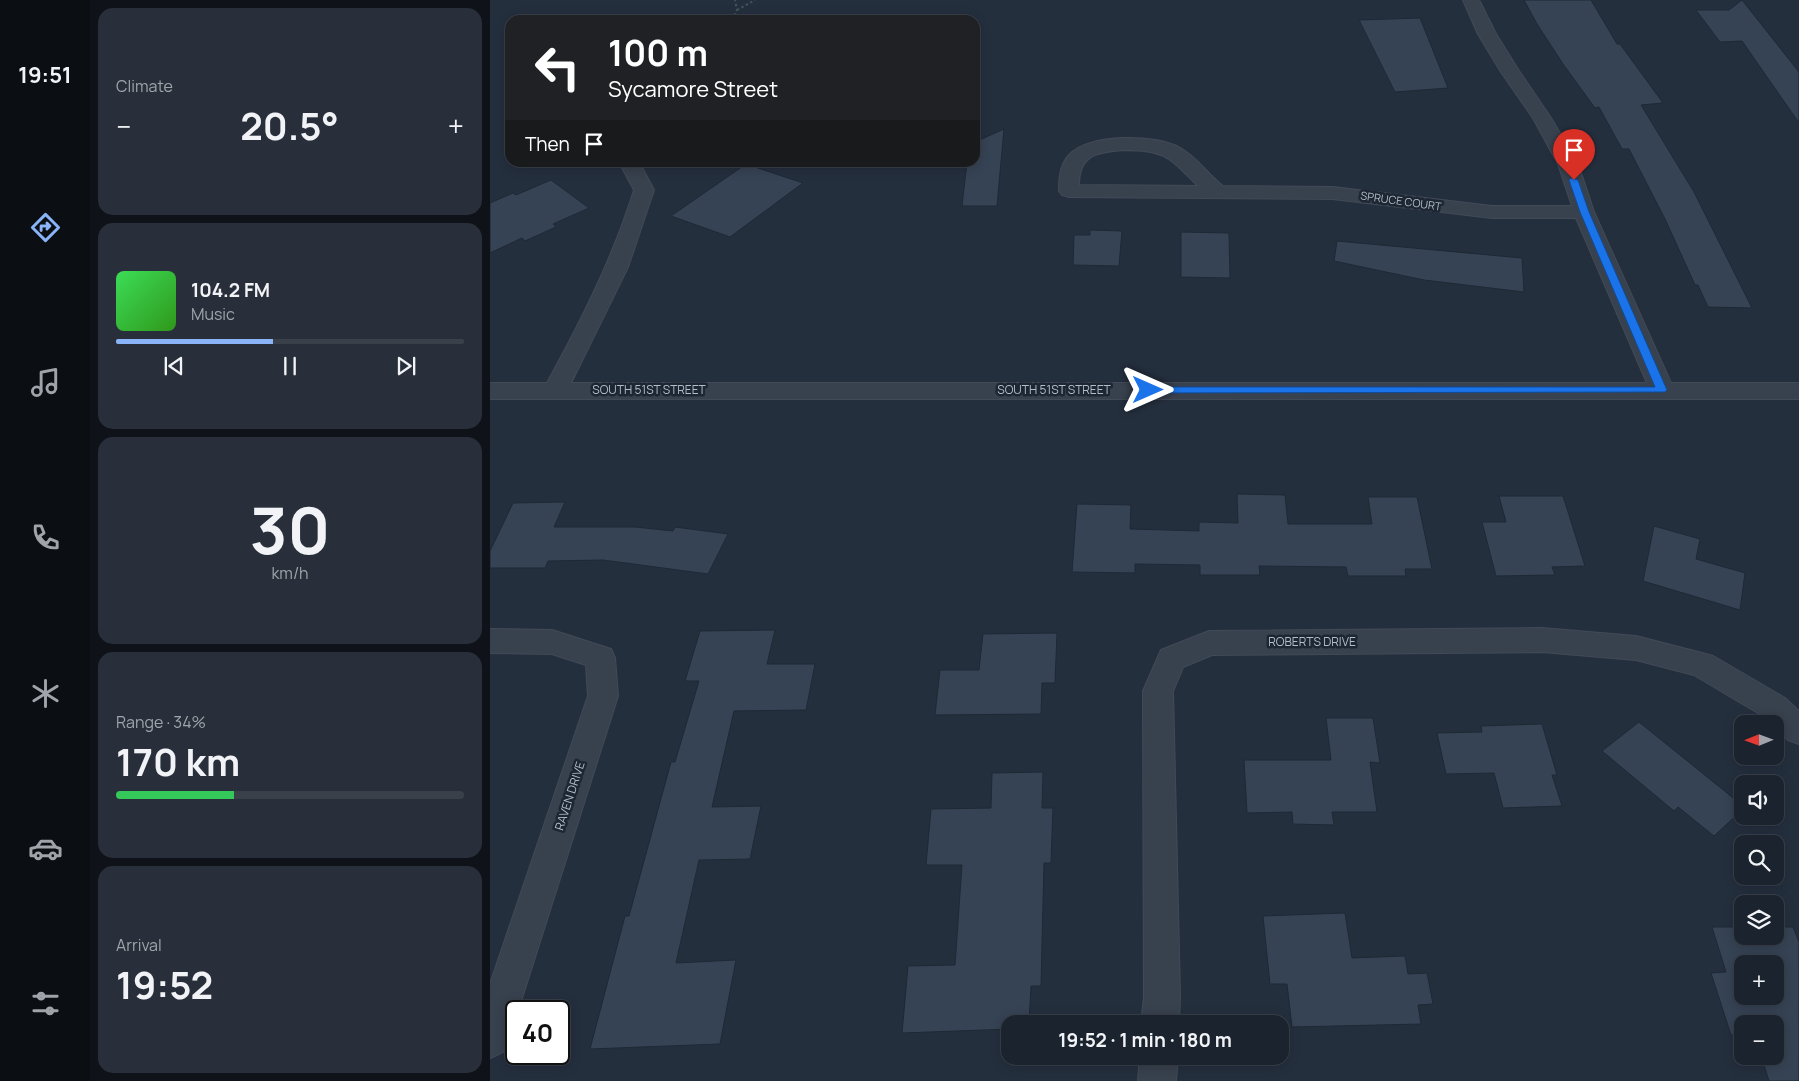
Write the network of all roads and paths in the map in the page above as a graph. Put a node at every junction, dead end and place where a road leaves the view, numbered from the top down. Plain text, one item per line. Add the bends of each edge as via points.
1 (735, 0) edge
2 (756, 0) edge
3 (1471, 0) edge
4 (736, 10) junction
5 (734, 15) edge
6 (631, 167) edge
7 (1217, 191) junction
8 (1584, 212) junction
9 (555, 390) junction
10 (1662, 390) junction
11 (1799, 390) edge
12 (490, 392) edge
13 (490, 641) edge
14 (1799, 731) edge
15 (1161, 1015) edge
16 (490, 1039) edge
17 (1158, 1065) edge
18 (1157, 1081) edge

1 - 4 path
2 - 4 path
3 - 8 street via 1487,34 1568,164
4 - 5 path
6 - 9 street via 644,190 640,204 614,272
7 - 7 street, SPRUCE COURT via 1172,151 1149,145 1123,144 1098,148 1078,157 1069,170 1069,191
7 - 8 street, SPRUCE COURT via 1350,194 1492,212
8 - 10 street
9 - 10 street, SOUTH 51ST STREET
9 - 12 street, SOUTH 51ST STREET
10 - 11 street, SOUTH 51ST STREET
13 - 16 street, RAVEN DRIVE via 552,642 600,658 604,696
14 - 15 street, ROBERTS DRIVE via 1774,707 1702,665 1636,648 1542,640 1209,643 1172,659 1158,690
17 - 18 street

